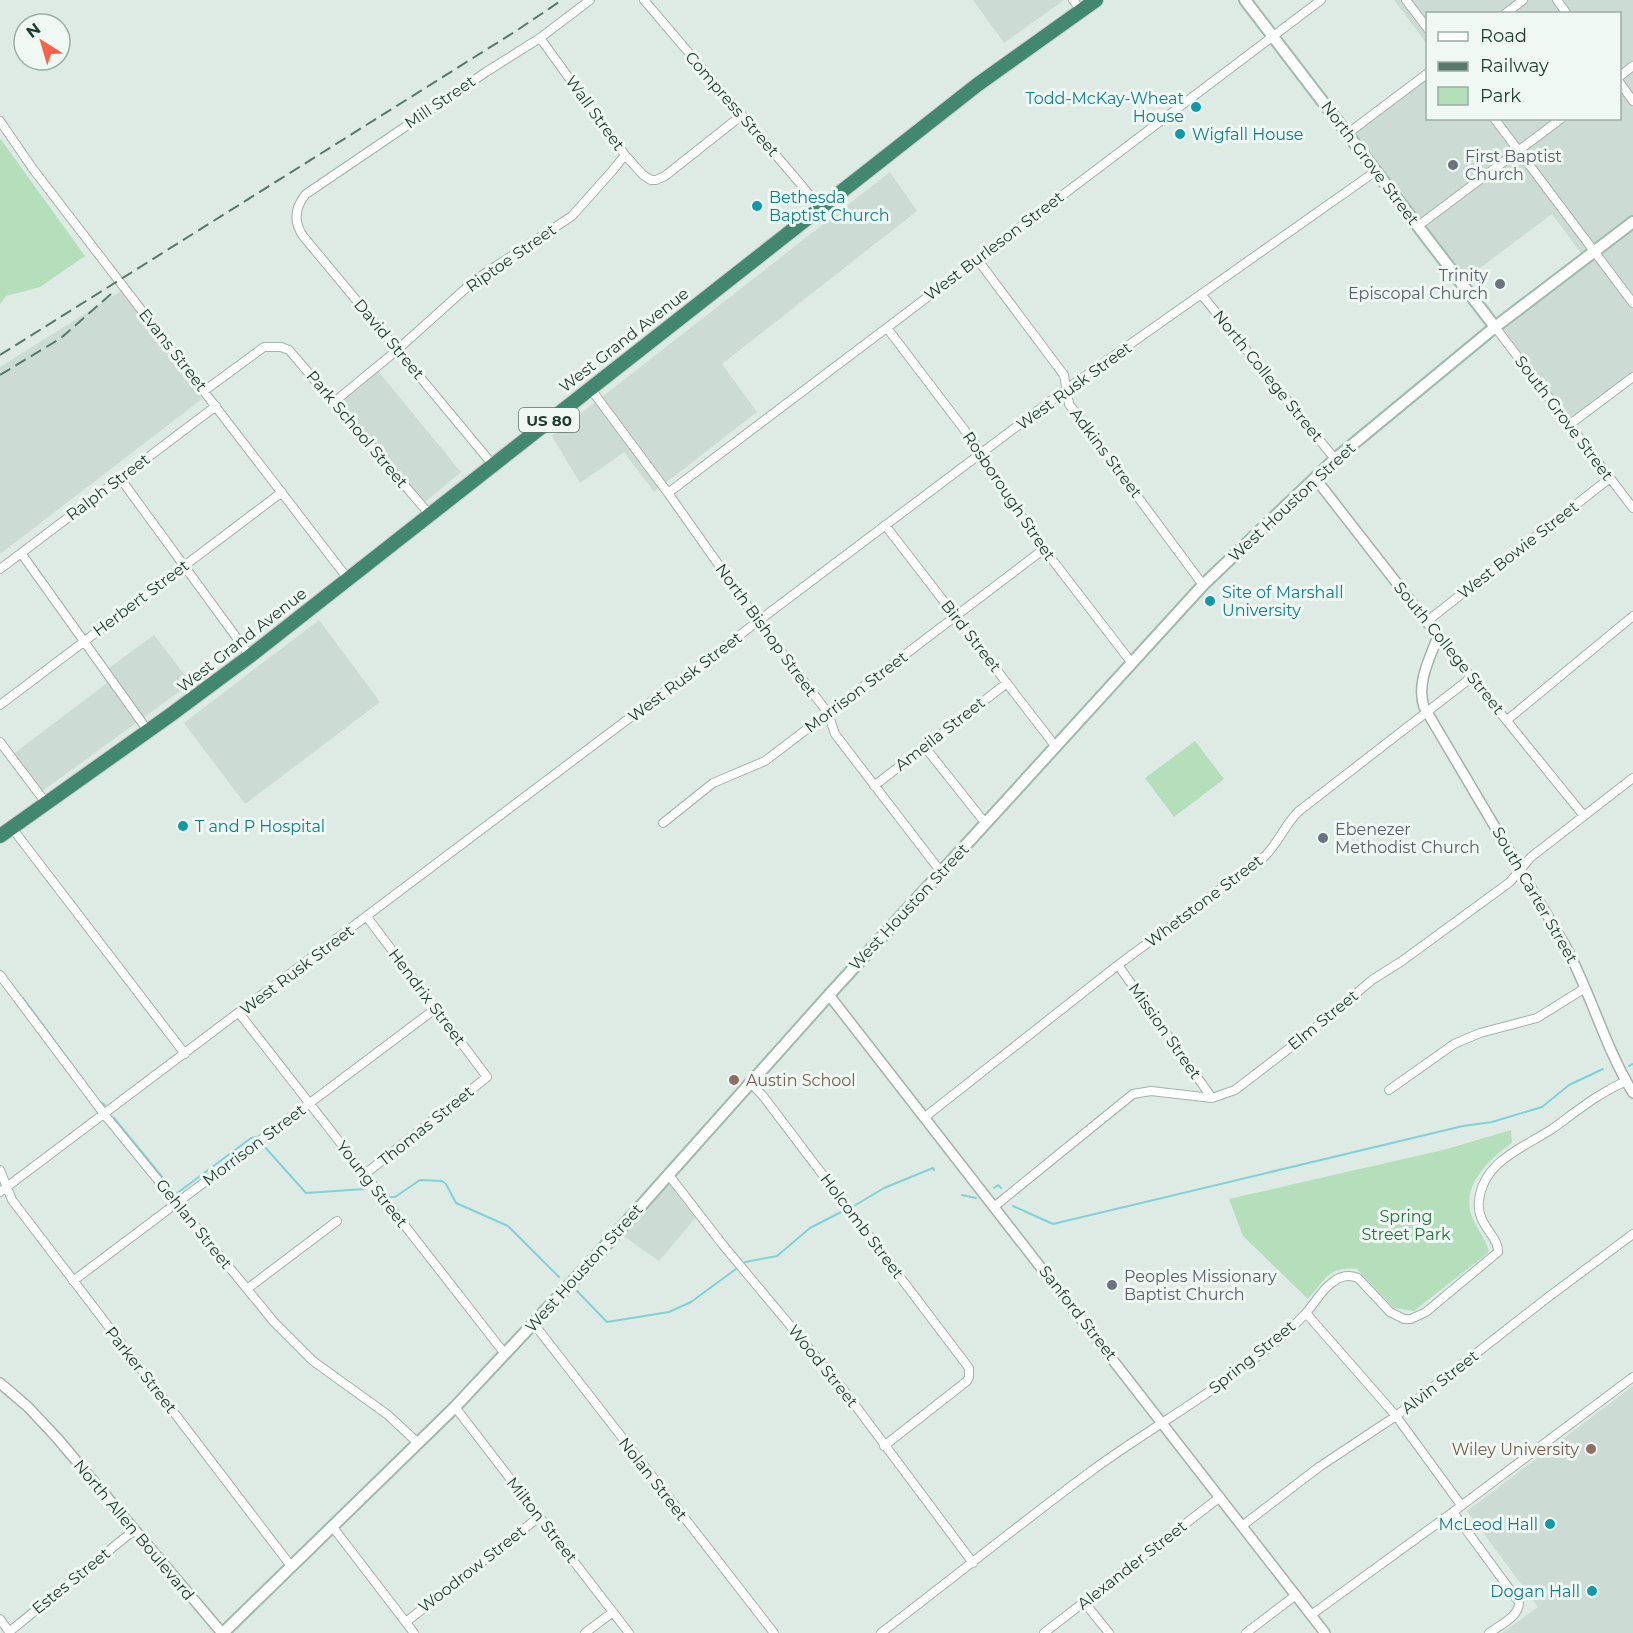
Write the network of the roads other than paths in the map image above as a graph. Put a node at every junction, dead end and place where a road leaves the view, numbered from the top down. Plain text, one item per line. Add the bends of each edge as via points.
1 (590, 0) edge
2 (644, 0) edge
3 (1096, 0) edge
4 (1245, 0) edge
5 (1321, 0) edge
6 (1406, 0) edge
7 (1523, 0) edge
8 (1077, 5) edge
9 (1508, 12) edge
10 (1426, 26) edge
11 (1273, 36) junction
12 (540, 38) junction
13 (1633, 66) edge
14 (1426, 75) edge
15 (1621, 75) edge
16 (1621, 84) edge
17 (1633, 101) edge
18 (742, 116) junction
19 (1496, 120) edge
20 (1559, 120) edge
21 (0, 121) edge
22 (1347, 134) junction
23 (1519, 151) junction
24 (625, 155) junction
25 (1376, 171) junction
26 (820, 207) junction
27 (297, 210) joint
28 (1633, 222) edge
29 (1418, 226) junction
30 (1594, 252) junction
31 (977, 259) junction
32 (1201, 294) junction
33 (1633, 303) edge
34 (1495, 327) junction
35 (887, 328) junction
36 (398, 350) junction
37 (1633, 377) edge
38 (590, 388) junction
39 (1065, 390) junction
40 (204, 391) junction
41 (334, 402) junction
42 (216, 406) junction
43 (1569, 425) junction
44 (982, 453) junction
45 (1335, 459) junction
46 (493, 465) junction
47 (120, 478) junction
48 (1315, 478) junction
49 (1610, 478) junction
50 (282, 492) junction
51 (668, 493) junction
52 (1633, 508) edge
53 (430, 515) junction
54 (885, 525) junction
55 (1044, 549) junction
56 (21, 553) junction
57 (185, 566) junction
58 (0, 568) edge
59 (348, 579) junction
60 (1203, 585) junction
61 (956, 616) junction
62 (1633, 616) edge
63 (1426, 621) junction
64 (759, 622) junction
65 (1438, 636) junction
66 (84, 641) junction
67 (250, 656) junction
68 (1131, 662) junction
69 (1472, 676) junction
70 (1007, 683) junction
71 (0, 705) edge
72 (1427, 712) junction
73 (828, 713) junction
74 (1507, 720) junction
75 (148, 731) junction
76 (0, 742) edge
77 (924, 746) junction
78 (1056, 747) junction
79 (1633, 778) edge
80 (874, 786) junction
81 (46, 803) junction
82 (1584, 816) junction
83 (663, 823) dead end
84 (986, 824) junction
85 (6, 832) edge
86 (1521, 869) junction
87 (941, 872) junction
88 (367, 918) junction
89 (1118, 965) junction
90 (1, 977) edge
91 (1585, 988) junction
92 (829, 994) junction
93 (435, 1009) junction
94 (239, 1013) junction
95 (185, 1054) junction
96 (487, 1077) joint
97 (1626, 1081) junction
98 (750, 1082) junction
99 (1389, 1090) dead end
100 (1633, 1093) edge
101 (1212, 1098) junction
102 (310, 1104) junction
103 (104, 1114) junction
104 (925, 1117) junction
105 (0, 1170) edge
106 (365, 1174) junction
107 (668, 1174) junction
108 (7, 1186) junction
109 (0, 1192) edge
110 (177, 1204) junction
111 (995, 1206) junction
112 (337, 1221) dead end
113 (1633, 1234) edge
114 (73, 1281) junction
115 (247, 1289) junction
116 (1306, 1313) junction
117 (534, 1324) junction
118 (505, 1354) junction
119 (1633, 1377) edge
120 (0, 1383) edge
121 (455, 1407) junction
122 (1396, 1416) junction
123 (1162, 1423) junction
124 (418, 1443) junction
125 (884, 1446) junction
126 (1220, 1497) junction
127 (1461, 1505) junction
128 (1454, 1512) junction
129 (539, 1517) junction
130 (332, 1526) junction
131 (1242, 1526) junction
132 (133, 1531) junction
133 (973, 1563) junction
134 (291, 1566) junction
135 (1296, 1595) junction
136 (1084, 1602) junction
137 (612, 1612) junction
138 (1311, 1615) junction
139 (0, 1619) edge
140 (406, 1622) junction
141 (9, 1633) edge
142 (222, 1633) edge
143 (414, 1633) edge
144 (585, 1633) edge
145 (629, 1633) edge
146 (774, 1633) edge
147 (881, 1633) edge
148 (1044, 1633) edge
149 (1109, 1633) edge
150 (1246, 1633) edge
151 (1325, 1633) edge
152 (1489, 1633) edge

1 - 12 street, Mill Street
2 - 18 street, Compress Street
3 - 8 highway, West Grand Avenue / US 80
4 - 11 main road, North Grove Street
5 - 11 street, West Burleson Street
6 - 10 street
7 - 9 street
8 - 26 highway, West Grand Avenue / US 80
11 - 22 main road, North Grove Street
11 - 31 street, West Burleson Street
12 - 24 street, Wall Street
12 - 27 street, Mill Street via 306,194
13 - 15 street
14 - 22 street
16 - 17 street
18 - 24 street, Wall Street via 656,180 643,175
18 - 26 street, Compress Street
19 - 23 street
20 - 23 street
21 - 40 street, Evans Street
22 - 25 main road, North Grove Street
23 - 29 street
23 - 30 street
24 - 36 street, Riptoe Street via 572,216 475,280
25 - 29 main road, North Grove Street
25 - 32 street, West Rusk Street
26 - 38 highway, West Grand Avenue / US 80
27 - 36 street, David Street via 298,228 303,236
28 - 30 main road, West Houston Street
29 - 34 main road, North Grove Street
30 - 33 street
30 - 34 main road, West Houston Street
31 - 35 street, West Burleson Street
31 - 39 street, Adkins Street via 1064,375
32 - 39 street, West Rusk Street
32 - 45 street, North College Street
34 - 43 street, South Grove Street
34 - 45 main road, West Houston Street
35 - 44 street, Rosborough Street
35 - 51 street, West Burleson Street
36 - 41 street, Riptoe Street
36 - 46 street, David Street
37 - 43 street
38 - 46 highway, West Grand Avenue / US 80
38 - 51 street, North Bishop Street
39 - 44 street, West Rusk Street
39 - 60 street, Adkins Street via 1069,404
40 - 41 street, Park School Street via 256,351 273,345 296,357
40 - 42 street, Evans Street
41 - 53 street, Park School Street
42 - 47 street, Ralph Street
42 - 50 street, Evans Street
43 - 49 street, South Grove Street
44 - 54 street, West Rusk Street
44 - 55 street, Rosborough Street
45 - 48 main road, West Houston Street
46 - 53 highway, West Grand Avenue / US 80
47 - 56 street, Ralph Street
47 - 57 street
48 - 60 main road, West Houston Street
48 - 63 street, South College Street
49 - 52 street, South Grove Street
49 - 63 street, West Bowie Street
50 - 57 street, Herbert Street
50 - 59 street, Evans Street
51 - 64 street, North Bishop Street
53 - 59 highway, West Grand Avenue / US 80
54 - 61 street, Bird Street
54 - 64 street, West Rusk Street
55 - 61 street, Morrison Street
55 - 68 street, Rosborough Street
56 - 58 street, Ralph Street
56 - 66 street
57 - 66 street, Herbert Street
57 - 67 street
59 - 67 highway, West Grand Avenue / US 80
60 - 68 main road, West Houston Street
61 - 70 street, Bird Street
61 - 73 street, Morrison Street
62 - 74 street
63 - 65 street, South College Street
64 - 73 street, North Bishop Street
64 - 88 street, West Rusk Street
65 - 69 street, South College Street
65 - 72 street, South Carter Street via 1422,683 1422,701
66 - 71 street, Herbert Street
66 - 75 street
67 - 75 highway, West Grand Avenue / US 80
68 - 78 main road, West Houston Street
69 - 72 street, Whetstone Street
69 - 74 street, South College Street
70 - 77 street, Ameila Street
70 - 78 street, Bird Street
72 - 86 street, South Carter Street
72 - 89 street, Whetstone Street via 1299,811 1265,856
73 - 80 street, North Bishop Street via 835,734
73 - 83 street, Morrison Street via 758,765 707,787
74 - 82 street, South College Street
75 - 81 highway, West Grand Avenue / US 80
76 - 81 street
77 - 80 street, Ameila Street
77 - 84 street
78 - 84 main road, West Houston Street
79 - 82 street, Elm Street
80 - 87 street, North Bishop Street
81 - 85 highway, West Grand Avenue / US 80
82 - 86 street, Elm Street
84 - 87 main road, West Houston Street
85 - 95 street
86 - 91 street, South Carter Street via 1574,961
86 - 101 street, Elm Street via 1510,882 1372,980 1242,1084
87 - 92 main road, West Houston Street
88 - 93 street, Hendrix Street
88 - 94 street, West Rusk Street
89 - 101 street, Mission Street
89 - 104 street, Whetstone Street
90 - 103 street, Gehlan Street
91 - 97 street, South Carter Street
91 - 99 street via 1537,1018 1471,1035
92 - 98 main road, West Houston Street
92 - 104 street, Sanford Street
93 - 96 street, Hendrix Street
93 - 102 street, Morrison Street
94 - 95 street, West Rusk Street
94 - 102 street, Young Street
95 - 103 street, West Rusk Street
96 - 106 street, Thomas Street
97 - 100 street, South Carter Street
97 - 116 street, Spring Street via 1595,1096 1494,1168 1481,1192 1478,1208 1498,1252 1426,1312 1411,1319 1397,1316 1353,1275 1332,1282
98 - 107 main road, West Houston Street
98 - 125 street, Holcomb Street via 970,1372 967,1381
101 - 111 street via 1151,1090 1133,1094
102 - 106 street, Young Street
102 - 110 street, Morrison Street
103 - 108 street, West Rusk Street
103 - 110 street, Gehlan Street
104 - 111 street, Sanford Street
105 - 108 street, Parker Street
106 - 118 street, Young Street
107 - 117 main road, West Houston Street
107 - 125 street, Wood Street via 836,1380
108 - 109 street, West Rusk Street
108 - 114 street, Parker Street via 12,1200
110 - 114 street, Morrison Street
110 - 115 street, Gehlan Street
111 - 123 street, Sanford Street
112 - 115 street
113 - 122 street, Alvin Street
114 - 134 street, Parker Street
115 - 124 street, Gehlan Street via 313,1361 388,1415
116 - 122 street
116 - 123 street, Spring Street via 1265,1352
117 - 118 main road, West Houston Street
117 - 146 street, Nolan Street
118 - 121 main road, West Houston Street
119 - 127 street
120 - 132 street, North Allen Boulevard via 47,1427
121 - 124 main road, West Houston Street
121 - 129 street, Milton Street
122 - 127 street
122 - 131 street, Alvin Street via 1319,1467
123 - 126 street, Sanford Street
123 - 133 street, Spring Street via 1086,1475
124 - 130 main road, West Houston Street
125 - 133 street, Wood Street
126 - 131 street, Sanford Street
126 - 136 street, Alexander Street
127 - 128 street
128 - 138 street
128 - 152 street via 1518,1598 1520,1607 1516,1613
129 - 137 street, Milton Street
129 - 140 street, Woodrow Street
130 - 134 main road, West Houston Street
130 - 140 street
131 - 135 street, Sanford Street
132 - 141 street, Estes Street
132 - 142 street, North Allen Boulevard
133 - 147 street, Spring Street
134 - 142 main road, West Houston Street
135 - 138 street, Sanford Street
135 - 150 street
136 - 148 street, Alexander Street
136 - 149 street
137 - 144 street
137 - 145 street, Milton Street
138 - 151 street, Sanford Street
139 - 141 street
140 - 143 street

